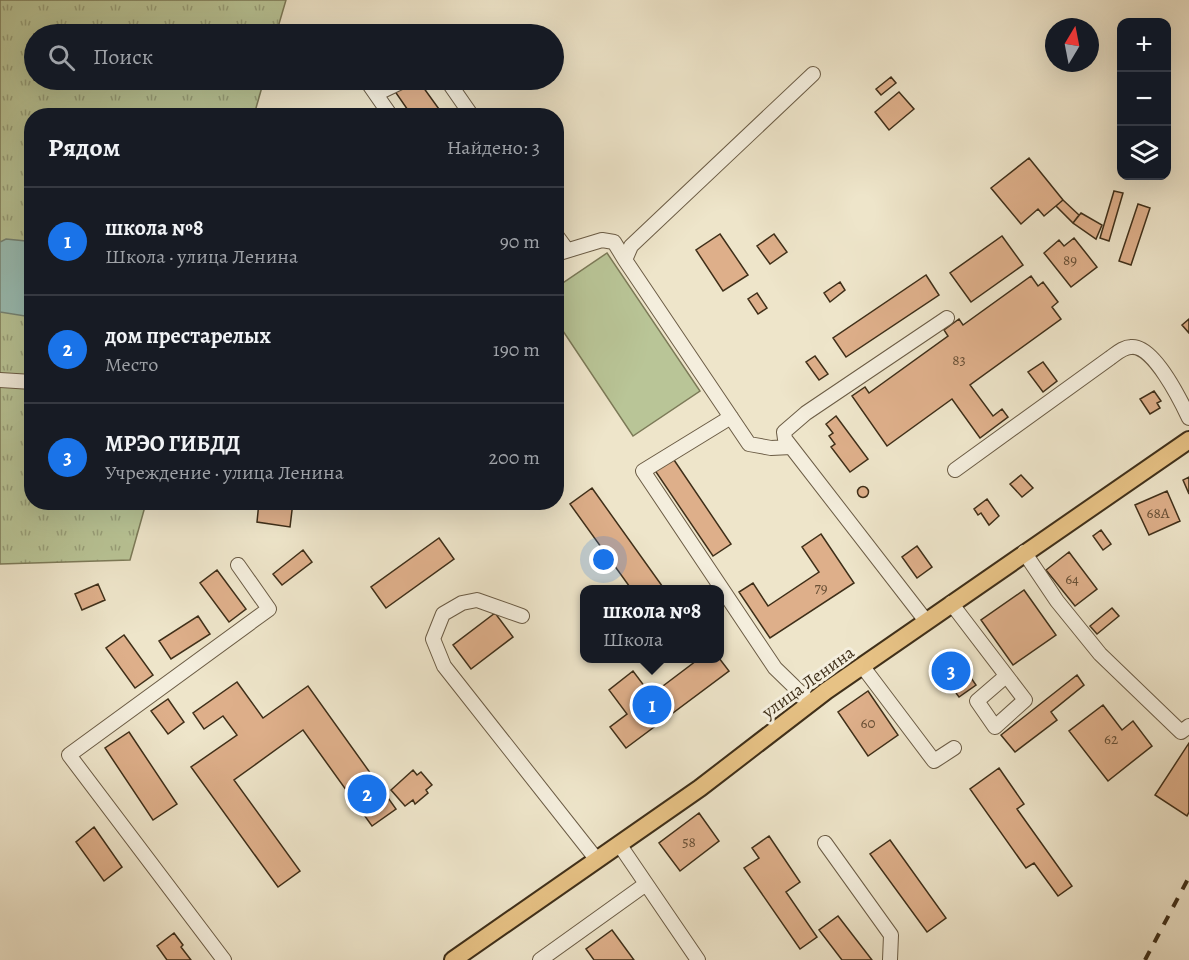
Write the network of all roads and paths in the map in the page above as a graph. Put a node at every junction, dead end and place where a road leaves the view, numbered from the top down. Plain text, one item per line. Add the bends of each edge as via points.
1 (813, 74) dead end
2 (373, 90) edge
3 (384, 90) edge
4 (454, 90) edge
5 (376, 94) junction
6 (386, 108) edge
7 (466, 108) edge
8 (564, 251) edge
9 (626, 260) junction
10 (947, 318) dead end
11 (0, 380) edge
12 (24, 382) edge
13 (731, 417) junction
14 (1189, 418) edge
15 (1189, 440) edge
16 (791, 447) junction
17 (955, 470) dead end
18 (1024, 552) junction
19 (238, 565) dead end
20 (719, 585) edge
21 (724, 592) edge
22 (951, 603) junction
23 (522, 616) dead end
24 (926, 621) junction
25 (862, 667) junction
26 (1006, 676) dead end
27 (811, 703) junction
28 (1189, 726) edge
29 (954, 748) dead end
30 (825, 843) dead end
31 (619, 844) junction
32 (597, 860) junction
33 (646, 884) junction
34 (225, 960) edge
35 (453, 960) edge
36 (540, 960) edge
37 (699, 960) edge
38 (890, 960) edge

1 - 9 lane via 631,246
2 - 5 lane
3 - 5 lane
4 - 7 lane
5 - 6 lane
8 - 9 lane via 602,240 614,242
9 - 13 lane
10 - 16 lane via 806,412 784,432
11 - 12 lane
13 - 16 lane via 749,444
13 - 20 lane via 643,471
14 - 17 lane via 1173,386 1152,359 1137,347 1130,347
15 - 18 main road, улица Ленина
16 - 24 lane
18 - 22 main road, улица Ленина
18 - 28 lane via 1100,654 1181,732
19 - 34 lane via 269,609 69,755
21 - 27 lane via 775,668
22 - 24 main road, улица Ленина
22 - 26 lane
23 - 32 lane via 477,600 462,603 442,614 433,639 444,666
24 - 25 main road, улица Ленина
25 - 27 main road, улица Ленина
25 - 29 lane via 934,762
27 - 31 main road, улица Ленина
30 - 38 lane via 891,935
31 - 32 main road, улица Ленина
31 - 33 lane
32 - 35 main road, улица Ленина
33 - 36 lane
33 - 37 lane

